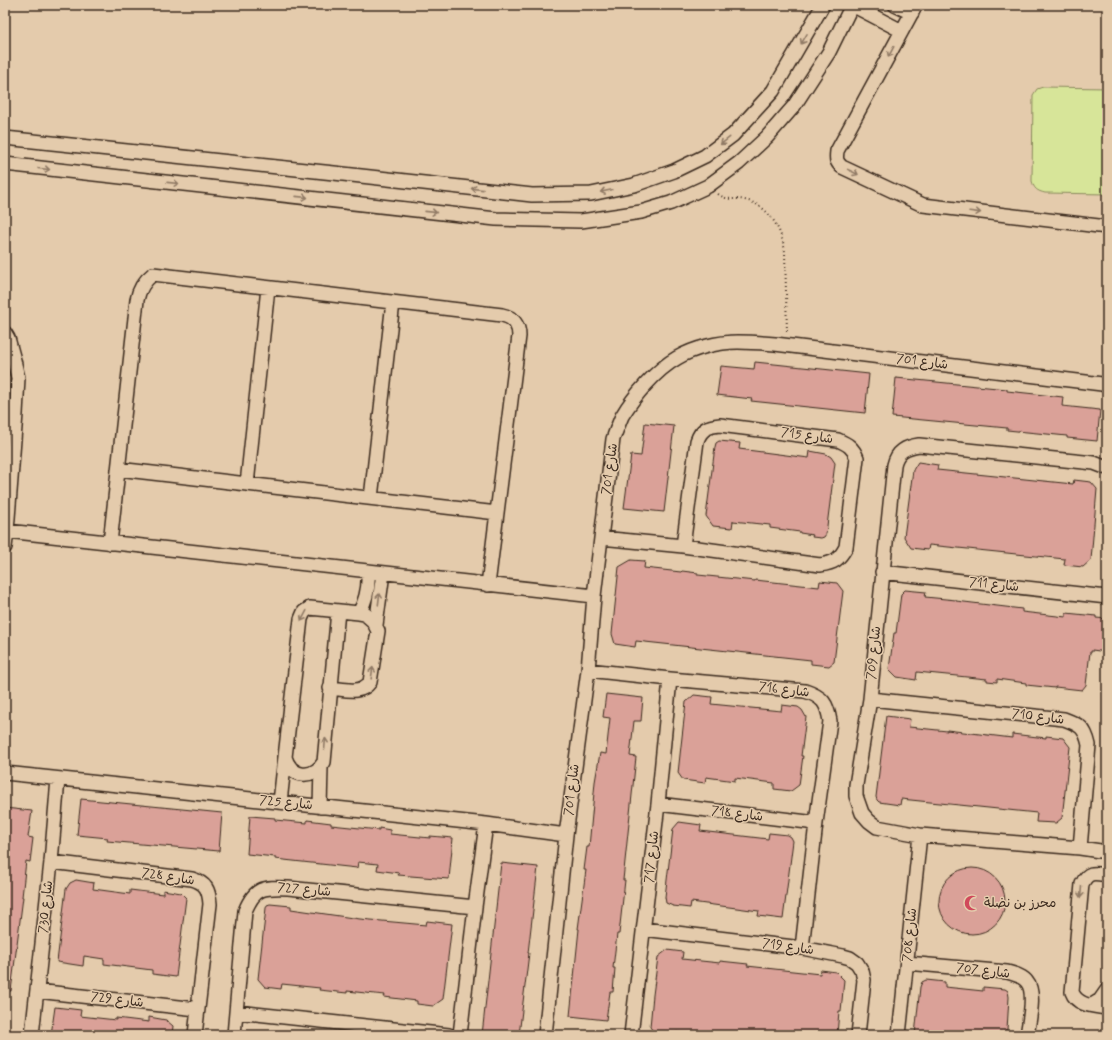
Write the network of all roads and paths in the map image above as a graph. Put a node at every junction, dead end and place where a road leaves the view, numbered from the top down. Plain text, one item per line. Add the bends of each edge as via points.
1 (823, 5) edge
2 (852, 5) edge
3 (895, 5) edge
4 (914, 9) edge
5 (902, 31) junction
6 (5, 138) edge
7 (5, 164) edge
8 (708, 186) junction
9 (1107, 227) edge
10 (268, 288) junction
11 (393, 302) junction
12 (5, 333) edge
13 (787, 346) junction
14 (1107, 386) edge
15 (1107, 468) edge
16 (118, 469) junction
17 (247, 484) junction
18 (8, 487) edge
19 (371, 498) junction
20 (497, 513) junction
21 (7, 531) junction
22 (601, 538) junction
23 (110, 543) junction
24 (683, 546) junction
25 (5, 547) edge
26 (368, 571) junction
27 (882, 572) junction
28 (383, 573) junction
29 (488, 585) junction
30 (594, 596) junction
31 (1107, 597) edge
32 (338, 611) junction
33 (359, 613) junction
34 (376, 625) junction
35 (588, 670) junction
36 (670, 679) junction
37 (330, 688) junction
38 (870, 699) junction
39 (285, 757) junction
40 (321, 767) junction
41 (5, 773) edge
42 (58, 779) junction
43 (280, 802) junction
44 (658, 804) junction
45 (320, 807) junction
46 (816, 823) junction
47 (486, 824) junction
48 (566, 835) junction
49 (920, 835) junction
50 (1080, 848) junction
51 (1107, 852) edge
52 (51, 862) junction
53 (1107, 875) edge
54 (475, 907) junction
55 (643, 930) junction
56 (802, 948) junction
57 (908, 963) junction
58 (1107, 990) edge
59 (37, 991) junction
60 (1092, 1005) junction
61 (1107, 1008) edge
62 (197, 1009) junction
63 (237, 1012) junction
64 (32, 1035) edge
65 (195, 1035) edge
66 (234, 1035) edge
67 (449, 1035) edge
68 (460, 1035) edge
69 (544, 1035) edge
70 (631, 1035) edge
71 (858, 1035) edge
72 (899, 1035) edge
73 (1027, 1035) edge

1 -> 6 street via 773,91 733,135 705,156 674,171 634,185 591,194 532,195
2 - 5 street
2 - 8 street via 828,52 794,106 744,158
3 - 4 street
4 - 5 street
5 -> 9 street via 837,151 837,163 923,205
7 -> 8 street via 496,219 581,222 641,212
8 - 13 path via 727,199 743,200 756,205 769,215 779,229 786,260
10 - 11 street
10 - 16 street via 153,274 144,283 136,300
10 - 17 street
11 - 19 street
11 - 20 street via 507,316 518,327 519,336
12 - 18 street via 18,378
13 - 14 street, شارع 701
13 - 22 street, شارع 701 via 738,342 714,345 676,359 649,381 622,417 613,439
15 - 27 street, شارع 709 via 1094,463 909,446 895,458
16 - 17 street
16 - 23 street
17 - 19 street
18 - 21 street
19 - 20 street
20 - 29 street
21 - 23 street
21 - 25 street
22 - 24 street, شارع 715
22 - 30 street, شارع 701
23 - 26 street
24 - 24 street, شارع 715 via 820,565 829,564 836,560 846,547 857,458 855,452 838,440 720,425 705,428 697,441
26 - 28 street
26 - 33 street via 367,591
27 - 31 street, شارع 711
27 - 38 street, شارع 709
28 - 29 street
34 -> 28 street
29 - 30 street
30 - 35 street, شارع 701
32 - 33 street
32 - 37 street
32 -> 39 street via 310,608 304,612 301,619
33 - 34 street via 369,617
37 -> 34 street via 356,690 368,686 378,630
35 - 36 street, شارع 716
35 - 48 street, شارع 701
36 - 44 street, شارع 717
36 - 46 street, شارع 716 via 805,692 815,694 824,701 830,721
40 -> 37 street via 324,762
38 - 49 street, شارع 709 via 856,785 856,796 862,813 877,828
38 - 50 street, شارع 710 via 1064,719 1077,724 1084,730 1090,745
39 - 40 street via 290,768 300,774 312,774
39 - 43 street
40 - 45 street
41 - 42 street, شارع 725
42 - 43 street, شارع 725
42 - 52 street, شارع 730
43 - 45 street, شارع 725
44 - 46 street, شارع 718
44 - 55 street, شارع 717
45 - 47 street, شارع 725
46 - 56 street, شارع 716
47 - 48 street, شارع 725
47 - 54 street
48 - 69 street, شارع 701
49 - 50 street, شارع 709
49 - 57 street, شارع 708
50 - 51 street, شارع 709
52 - 59 street, شارع 730
52 - 62 street, شارع 728 via 192,879 206,886 210,904
53 -> 60 street via 1089,874 1082,884 1072,992 1080,1002
54 - 63 street, شارع 727 via 288,888 272,887 260,890 250,900 245,911
54 - 68 street
55 - 56 street, شارع 719
55 - 70 street, شارع 717
56 - 71 street, شارع 719 via 850,958 857,963 864,980
57 - 72 street, شارع 708
57 - 73 street, شارع 707 via 1007,972 1027,981 1032,995
58 - 60 street via 1100,1000
59 - 62 street, شارع 729
59 - 64 street, شارع 730
60 - 61 street
62 - 65 street, شارع 728
63 - 66 street, شارع 727
63 - 67 street

